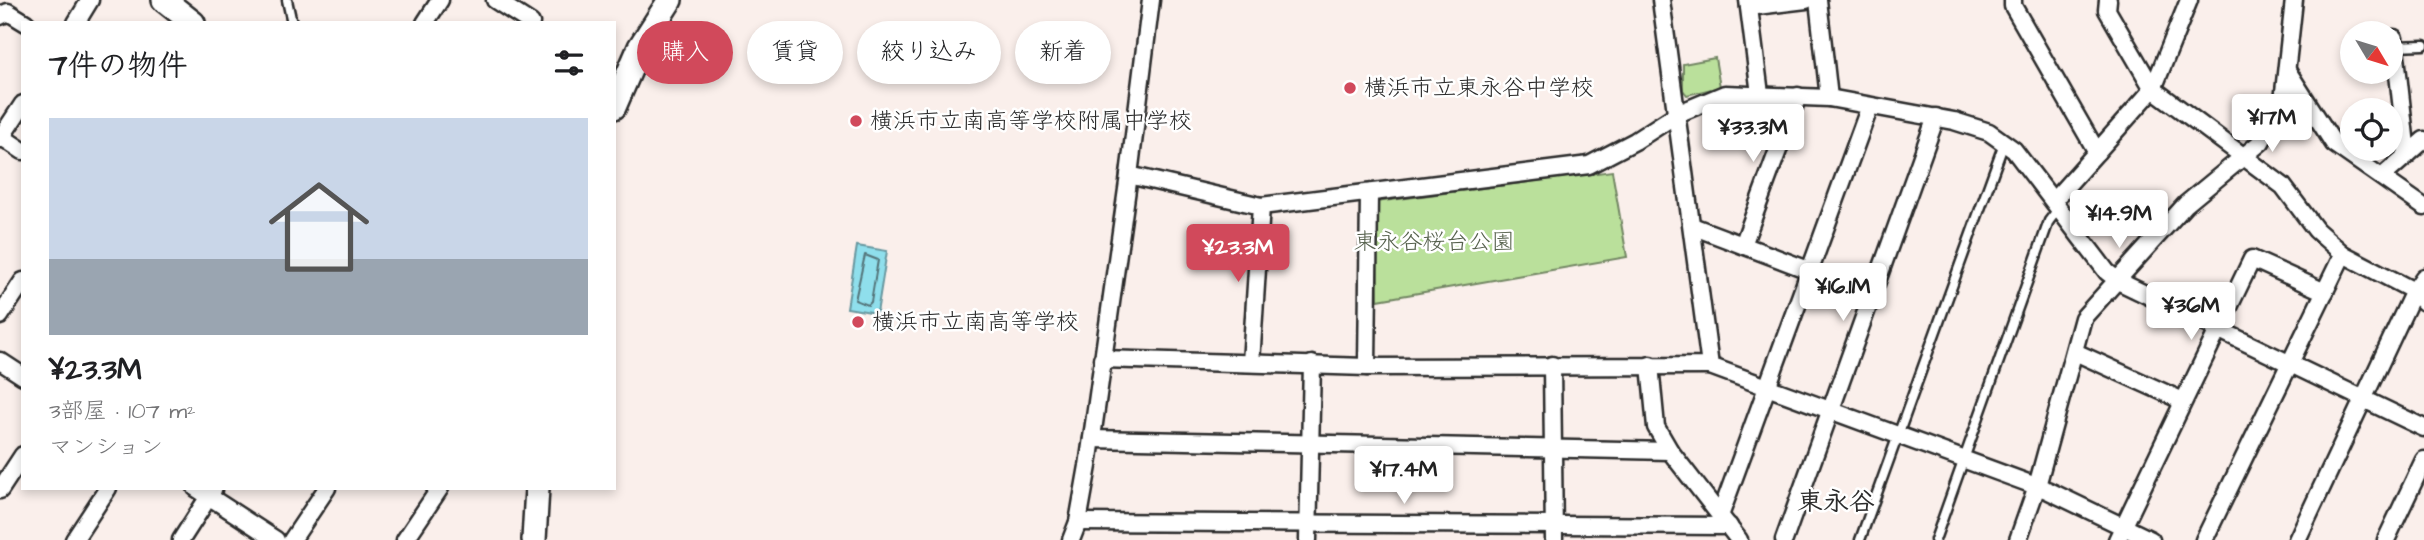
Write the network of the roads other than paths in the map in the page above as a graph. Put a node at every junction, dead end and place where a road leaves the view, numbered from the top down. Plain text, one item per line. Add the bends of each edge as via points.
1 (90, 0) edge
2 (164, 0) edge
3 (287, 0) edge
4 (440, 0) edge
5 (495, 0) edge
6 (528, 0) edge
7 (670, 0) edge
8 (1151, 0) edge
9 (1661, 0) edge
10 (1806, 0) edge
11 (1818, 0) edge
12 (2013, 0) edge
13 (2108, 0) edge
14 (2189, 0) edge
15 (2294, 0) edge
16 (1749, 4) edge
17 (0, 16) edge
18 (521, 20) edge
19 (23, 21) edge
20 (77, 21) edge
21 (191, 21) edge
22 (292, 21) edge
23 (426, 21) edge
24 (2403, 43) edge
25 (2424, 45) edge
26 (2288, 72) junction
27 (619, 78) edge
28 (2399, 84) edge
29 (2153, 89) junction
30 (1760, 94) junction
31 (616, 95) edge
32 (1798, 96) junction
33 (1829, 98) junction
34 (1871, 106) junction
35 (21, 107) edge
36 (1677, 114) junction
37 (1936, 117) junction
38 (1, 138) edge
39 (2424, 140) edge
40 (2004, 143) junction
41 (21, 150) edge
42 (2097, 152) junction
43 (2407, 155) junction
44 (2245, 156) junction
45 (1129, 175) junction
46 (2383, 176) junction
47 (1369, 194) junction
48 (2057, 204) junction
49 (1261, 206) junction
50 (2424, 206) edge
51 (1692, 226) junction
52 (1743, 245) junction
53 (2343, 254) junction
54 (1811, 271) junction
55 (2424, 278) edge
56 (2117, 280) junction
57 (21, 284) edge
58 (2325, 292) junction
59 (2419, 297) edge
60 (0, 316) edge
61 (2217, 329) junction
62 (2075, 352) junction
63 (1102, 359) junction
64 (0, 362) edge
65 (1251, 363) junction
66 (2290, 364) junction
67 (1312, 365) junction
68 (1552, 365) junction
69 (1650, 365) junction
70 (1710, 366) junction
71 (1367, 367) junction
72 (21, 375) edge
73 (1769, 388) junction
74 (2363, 400) junction
75 (2183, 401) junction
76 (1832, 410) junction
77 (2424, 428) edge
78 (1898, 435) junction
79 (1092, 439) junction
80 (1310, 444) junction
81 (1553, 448) junction
82 (1670, 451) junction
83 (21, 458) edge
84 (1965, 459) junction
85 (2424, 460) edge
86 (2037, 486) junction
87 (0, 490) edge
88 (107, 490) edge
89 (326, 490) edge
90 (439, 490) edge
91 (537, 490) edge
92 (207, 491) edge
93 (1725, 521) junction
94 (1079, 522) junction
95 (1308, 523) junction
96 (1554, 533) edge
97 (2120, 533) edge
98 (74, 540) edge
99 (181, 540) edge
100 (276, 540) edge
101 (292, 540) edge
102 (405, 540) edge
103 (534, 540) edge
104 (1071, 540) edge
105 (1308, 540) edge
106 (1739, 540) edge
107 (1783, 540) edge
108 (1860, 540) edge
109 (1934, 540) edge
110 (2018, 540) edge
111 (2151, 540) edge
112 (2204, 540) edge
113 (2297, 540) edge
114 (2386, 540) edge

1 - 20 street
2 - 21 street
3 - 22 lane
4 - 23 street
5 - 18 street
6 - 18 street
7 - 27 street
8 - 45 street
9 - 36 street
10 - 16 street
11 - 33 street
12 - 42 street
13 - 29 street via 2107,10
14 - 29 street
15 - 26 street
16 - 30 street
17 - 19 street via 8,12
24 - 25 lane
26 - 44 street via 2275,120
26 - 46 street via 2334,144
27 - 31 street
28 - 43 street
29 - 42 street
29 - 44 street
30 - 32 street
30 - 36 street via 1725,94
32 - 33 street
32 - 52 street
33 - 34 street
34 - 37 street
34 - 54 street
35 - 38 street
36 - 47 street via 1589,165
36 - 51 street
37 - 40 street via 1989,132
37 - 76 street
38 - 41 street
39 - 43 street
40 - 48 street
40 - 78 lane
42 - 48 street
43 - 46 street
44 - 53 street via 2283,186 2316,230
44 - 56 street via 2186,204
45 - 49 street
45 - 63 street
46 - 50 street
47 - 49 street
47 - 71 street
48 - 56 street
48 - 84 lane
49 - 65 street
51 - 52 street
51 - 70 street
52 - 54 street
53 - 58 street
53 - 59 street
54 - 73 street
55 - 59 street
56 - 61 street
56 - 62 street via 2083,318
57 - 60 street
58 - 61 street via 2252,259
58 - 66 street
59 - 74 street
61 - 66 street
61 - 75 street
62 - 75 street
62 - 86 street
63 - 65 street
63 - 79 street
64 - 72 street
65 - 67 street
66 - 74 street
66 - 112 street
67 - 71 street
67 - 80 street
68 - 69 street
68 - 71 street
68 - 81 street
69 - 70 street
69 - 82 street via 1656,427
70 - 73 street
73 - 76 street
73 - 93 street
74 - 77 street
74 - 113 street
75 - 97 street
76 - 78 street
76 - 107 street
78 - 84 street
78 - 108 lane
79 - 80 street
79 - 94 street
80 - 81 street
80 - 95 street
81 - 82 street
81 - 96 street
82 - 93 street
83 - 87 street
84 - 86 street
84 - 109 lane
85 - 114 street
86 - 97 street
86 - 110 street
88 - 98 street
89 - 101 street
90 - 102 street
91 - 103 street
92 - 99 street
92 - 100 street
93 - 96 street
93 - 106 street
94 - 95 street
94 - 104 street
95 - 96 street
95 - 105 street
97 - 111 street

